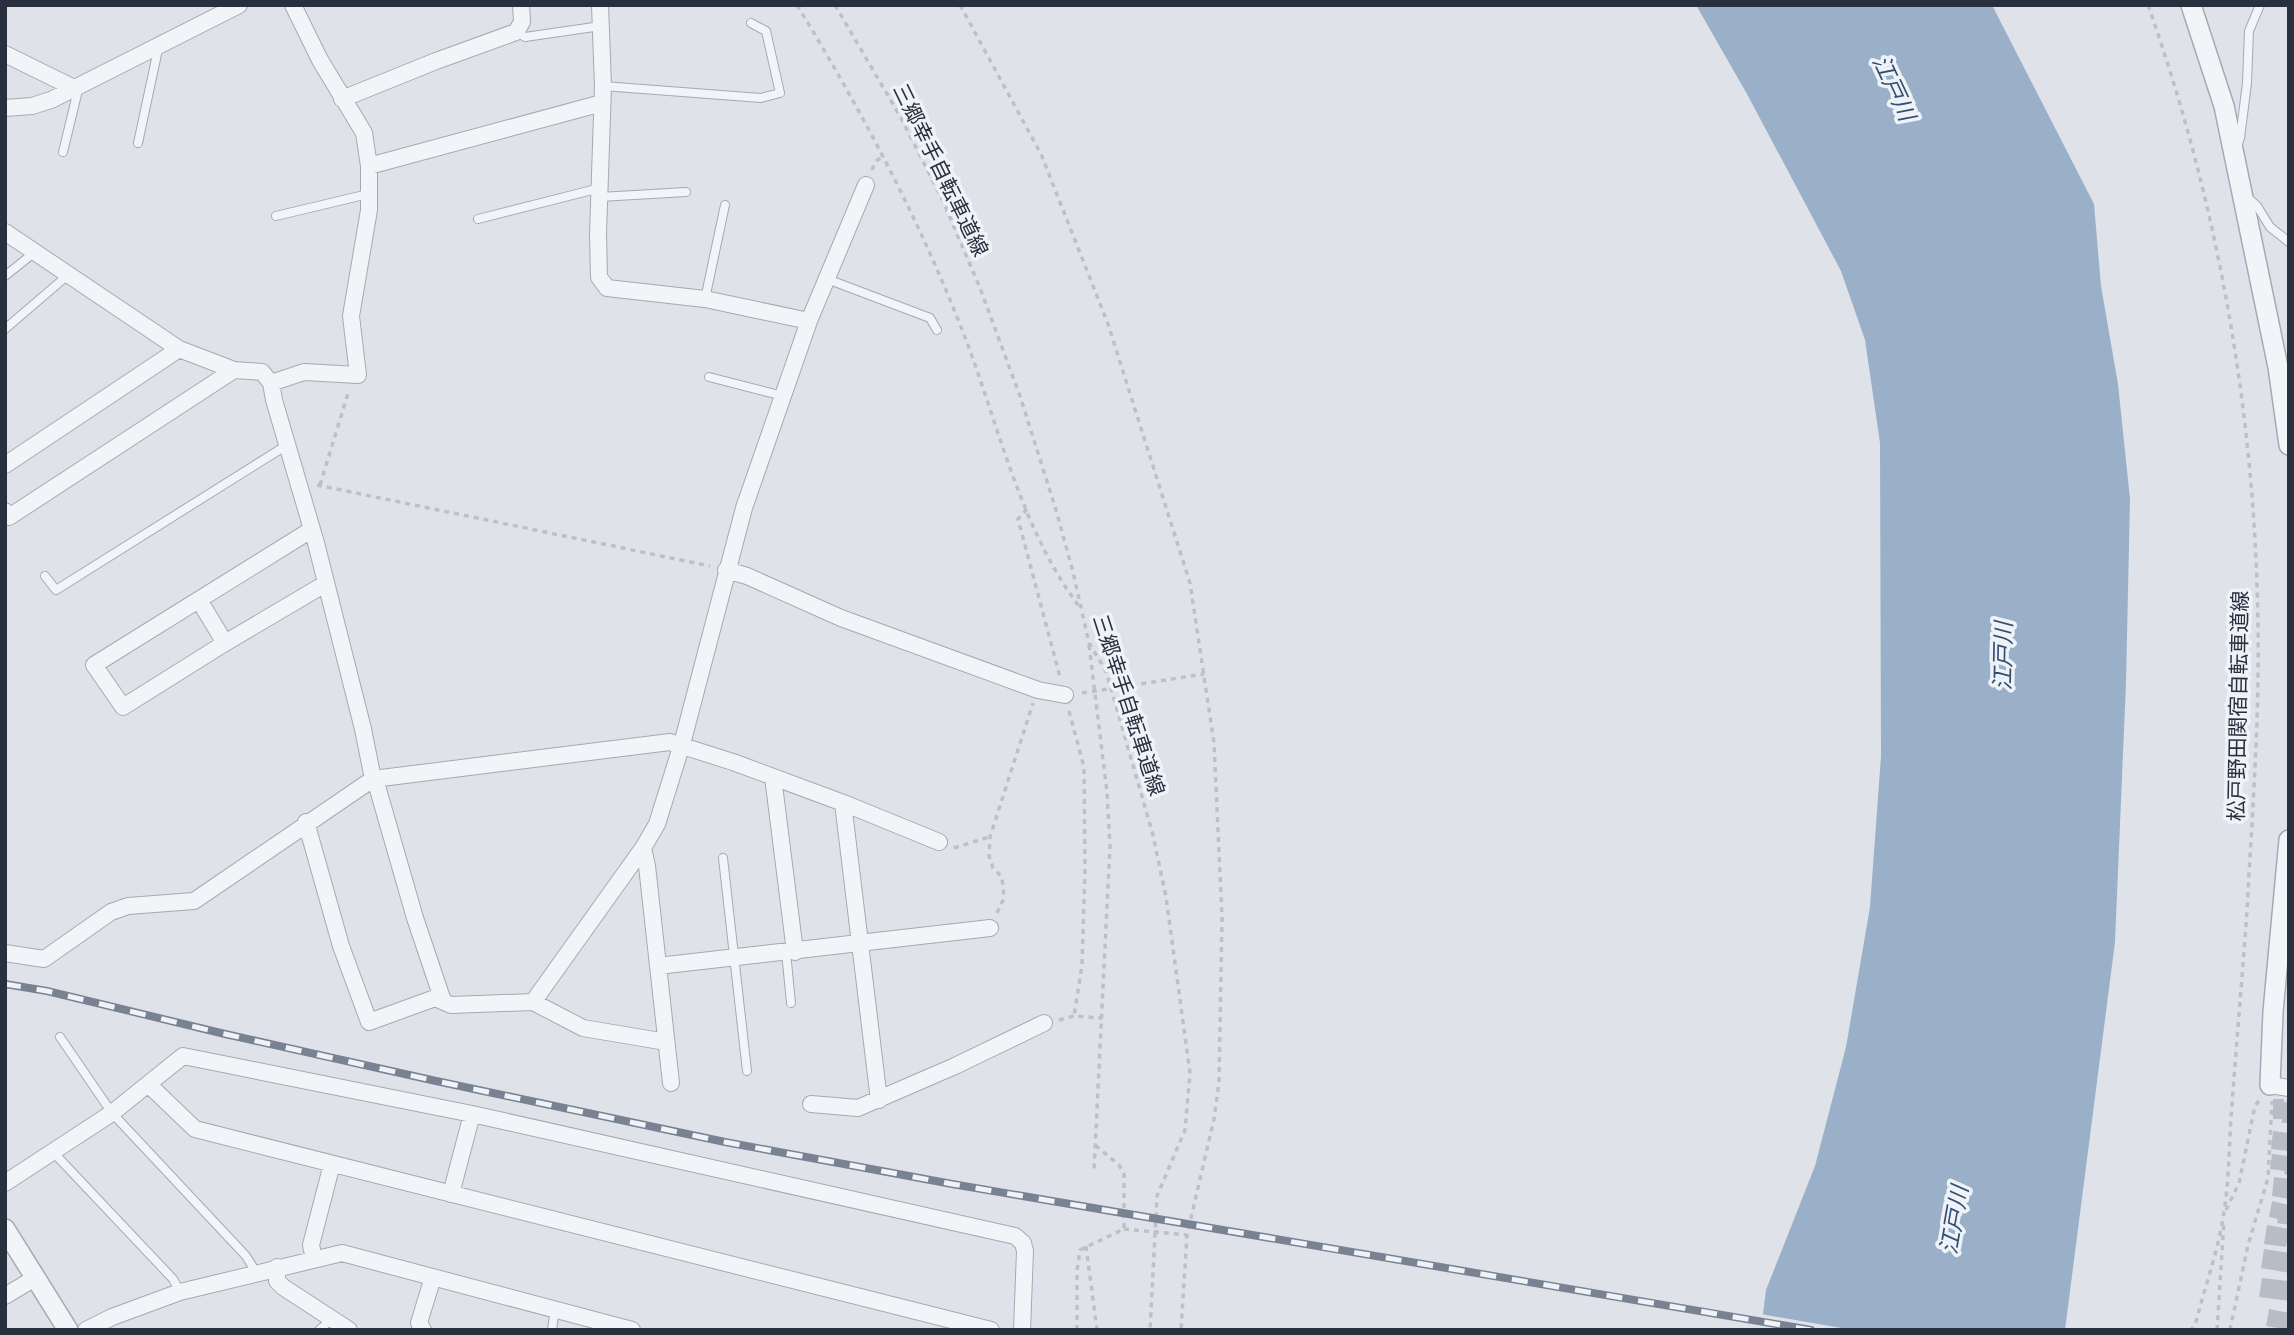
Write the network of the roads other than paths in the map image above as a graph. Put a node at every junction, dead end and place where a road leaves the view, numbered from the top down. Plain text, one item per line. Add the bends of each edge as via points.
1 (239, 5) edge
2 (293, 5) edge
3 (521, 5) edge
4 (600, 5) edge
5 (2191, 5) edge
6 (2260, 5) edge
7 (751, 23) dead end
8 (601, 26) junction
9 (516, 32) junction
10 (159, 45) junction
11 (5, 54) edge
12 (76, 87) junction
13 (602, 94) junction
14 (342, 99) junction
15 (5, 108) edge
16 (138, 142) dead end
17 (63, 152) dead end
18 (2234, 153) junction
19 (369, 166) junction
20 (866, 185) dead end
21 (600, 192) junction
22 (686, 192) dead end
23 (368, 194) junction
24 (2244, 195) junction
25 (725, 205) dead end
26 (276, 216) dead end
27 (478, 219) dead end
28 (5, 232) edge
29 (2289, 242) edge
30 (35, 252) junction
31 (68, 275) junction
32 (5, 276) edge
33 (827, 279) junction
34 (705, 299) junction
35 (808, 321) junction
36 (5, 329) edge
37 (937, 330) dead end
38 (178, 349) junction
39 (2284, 365) edge
40 (234, 370) junction
41 (709, 377) dead end
42 (271, 383) junction
43 (783, 397) junction
44 (287, 445) junction
45 (2289, 445) edge
46 (5, 465) edge
47 (5, 511) edge
48 (311, 530) junction
49 (726, 570) junction
50 (45, 576) dead end
51 (325, 584) junction
52 (199, 600) junction
53 (225, 643) junction
54 (1065, 695) road end
55 (682, 744) junction
56 (773, 777) junction
57 (374, 779) junction
58 (843, 803) junction
59 (306, 822) junction
60 (2289, 840) edge
61 (939, 842) road end
62 (643, 848) junction
63 (723, 858) dead end
64 (2286, 920) edge
65 (990, 928) road end
66 (860, 942) junction
67 (790, 952) junction
68 (5, 953) edge
69 (736, 958) junction
70 (658, 966) junction
71 (443, 1001) junction
72 (533, 1002) junction
73 (791, 1003) dead end
74 (1044, 1023) dead end
75 (60, 1037) dead end
76 (666, 1042) junction
77 (747, 1071) dead end
78 (670, 1083) dead end
79 (148, 1084) junction
80 (2279, 1087) edge
81 (879, 1100) junction
82 (811, 1104) dead end
83 (112, 1113) junction
84 (472, 1114) junction
85 (53, 1152) junction
86 (332, 1164) junction
87 (5, 1183) edge
88 (451, 1194) junction
89 (5, 1229) edge
90 (314, 1259) junction
91 (277, 1267) junction
92 (256, 1272) junction
93 (433, 1277) junction
94 (36, 1279) junction
95 (180, 1292) junction
96 (5, 1297) edge
97 (555, 1309) junction
98 (325, 1325) edge
99 (68, 1330) edge
100 (86, 1330) edge
101 (349, 1330) edge
102 (423, 1330) edge
103 (552, 1330) edge
104 (630, 1330) edge
105 (991, 1330) edge
106 (1022, 1330) edge

1 - 10 street
2 - 14 street
3 - 9 street via 523,22
4 - 8 street
5 - 18 street via 2221,95
6 - 18 lane via 2249,31 2247,83
7 - 13 lane via 766,31 780,93 761,98
8 - 9 lane via 525,37
8 - 13 street
9 - 14 street
10 - 12 street
10 - 16 lane
11 - 12 street
12 - 15 street via 32,106
12 - 17 lane
13 - 19 street
13 - 21 street
14 - 19 street via 365,133
18 - 24 street
19 - 23 street
20 - 33 street
21 - 22 lane
21 - 27 lane
21 - 34 street via 599,276 607,288
23 - 26 lane
23 - 42 street via 366,235 351,316 358,375 304,372
24 - 29 lane
24 - 39 street
25 - 34 lane
28 - 30 street
30 - 31 street
30 - 32 lane
31 - 36 lane
31 - 38 street
33 - 35 street
33 - 37 lane via 930,318
34 - 35 street
35 - 43 street
38 - 40 street
38 - 46 street
39 - 45 street
40 - 42 street via 262,372
40 - 47 street via 9,517
41 - 43 lane
42 - 44 street
43 - 49 street
44 - 48 street
44 - 50 lane via 57,590
48 - 51 street
48 - 52 street
49 - 54 street via 841,618 1038,690
49 - 55 street
51 - 53 street
51 - 57 street
52 - 53 street
52 - 53 street via 94,664 123,707
55 - 56 street
55 - 57 street
55 - 62 street via 657,824
56 - 58 street
56 - 67 street
57 - 59 street
57 - 71 street
58 - 61 street
58 - 66 street
59 - 68 street via 194,901 128,906 111,912 44,959
59 - 71 street via 341,946 369,1022 435,998
60 - 64 street
62 - 70 street
62 - 72 street
63 - 69 lane
64 - 80 street via 2273,1012
65 - 66 street
66 - 67 street
66 - 81 street
67 - 69 street
67 - 73 lane
69 - 70 street
69 - 77 lane
70 - 76 street
71 - 72 street via 451,1005
72 - 76 street via 583,1028
74 - 81 street
75 - 83 lane
76 - 78 street
79 - 83 street
79 - 84 street via 183,1056
79 - 86 street via 195,1129
81 - 82 street via 858,1108
83 - 85 street
83 - 92 lane
84 - 88 street
84 - 106 street via 1015,1236 1025,1251
85 - 87 street
85 - 95 lane via 173,1279
86 - 88 street
86 - 90 street via 311,1245
88 - 105 street
89 - 94 street
90 - 91 street
90 - 93 street via 342,1253
91 - 92 street
91 - 98 street via 277,1281
92 - 95 street
93 - 97 street
93 - 102 street via 419,1323
94 - 96 street
94 - 99 street
95 - 100 street
97 - 103 lane
97 - 104 street
98 - 101 street

